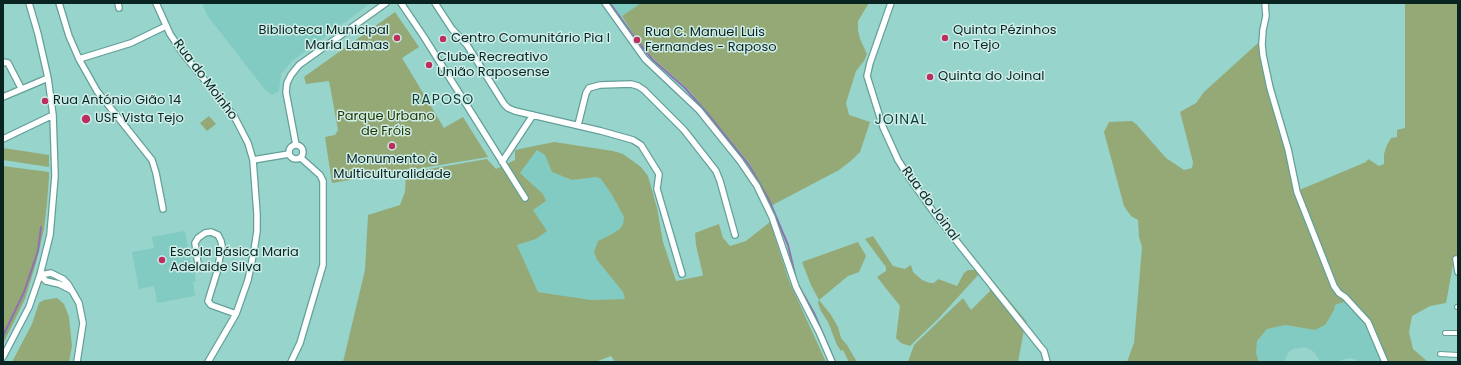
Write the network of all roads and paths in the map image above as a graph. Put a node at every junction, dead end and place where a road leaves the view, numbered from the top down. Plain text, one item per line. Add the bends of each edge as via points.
1 (29, 3) edge
2 (59, 3) edge
3 (156, 3) edge
4 (386, 3) edge
5 (401, 3) edge
6 (434, 3) edge
7 (605, 3) edge
8 (890, 3) edge
9 (1265, 3) edge
10 (166, 26) junction
11 (79, 59) junction
12 (3, 62) edge
13 (48, 78) junction
14 (21, 88) junction
15 (3, 97) edge
16 (53, 115) junction
17 (533, 115) junction
18 (578, 125) junction
19 (3, 139) edge
20 (296, 145) junction
21 (289, 154) junction
22 (301, 158) junction
23 (253, 160) junction
24 (502, 162) junction
25 (525, 198) dead end
26 (163, 209) dead end
27 (735, 235) dead end
28 (1456, 259) dead end
29 (198, 264) dead end
30 (1458, 272) edge
31 (682, 274) dead end
32 (40, 275) junction
33 (73, 291) junction
34 (236, 314) junction
35 (1445, 333) dead end
36 (1458, 333) edge
37 (1440, 354) dead end
38 (1458, 355) edge
39 (3, 357) edge
40 (77, 362) edge
41 (208, 362) edge
42 (291, 362) edge
43 (832, 362) edge
44 (1047, 362) edge
45 (1385, 362) edge

1 - 13 street
2 - 11 street
3 - 10 street, Rua do Moinho
4 - 20 street via 299,65 290,75 286,92
5 - 24 street
6 - 17 street via 452,29 467,44 504,104 512,110
7 - 43 street via 645,59 699,110 757,186 772,218 796,287
8 - 44 street, Rua do Joinal via 867,76 884,128 898,160 910,179 1040,345
9 - 45 street via 1263,55 1297,192 1334,286 1368,322
10 - 11 street via 131,43
10 - 23 street, Rua do Moinho via 187,58 234,116 248,143
11 - 26 street via 97,91 152,160
12 - 14 street via 8,63
13 - 14 street
13 - 16 street
14 - 15 street
16 - 19 street
16 - 32 street via 55,176 50,235
17 - 18 street
17 - 24 street
18 - 27 street via 589,88 631,84 644,90 684,130 716,171
18 - 31 street via 639,142 643,147 659,172 657,189
20 - 21 street via 290,148
20 - 22 street via 303,151
21 - 22 street via 293,159
21 - 23 street
22 - 42 street via 323,181 323,265 300,343
23 - 34 street, Rua do Moinho via 256,238 246,287
24 - 25 street
28 - 30 street
29 - 34 street via 195,243 198,238 204,233 218,235 222,246 208,301 211,305
32 - 33 street via 46,281
32 - 33 street via 55,274
32 - 39 street via 28,307
33 - 40 street via 83,316
34 - 41 street, Rua do Moinho
35 - 36 street
37 - 38 street

